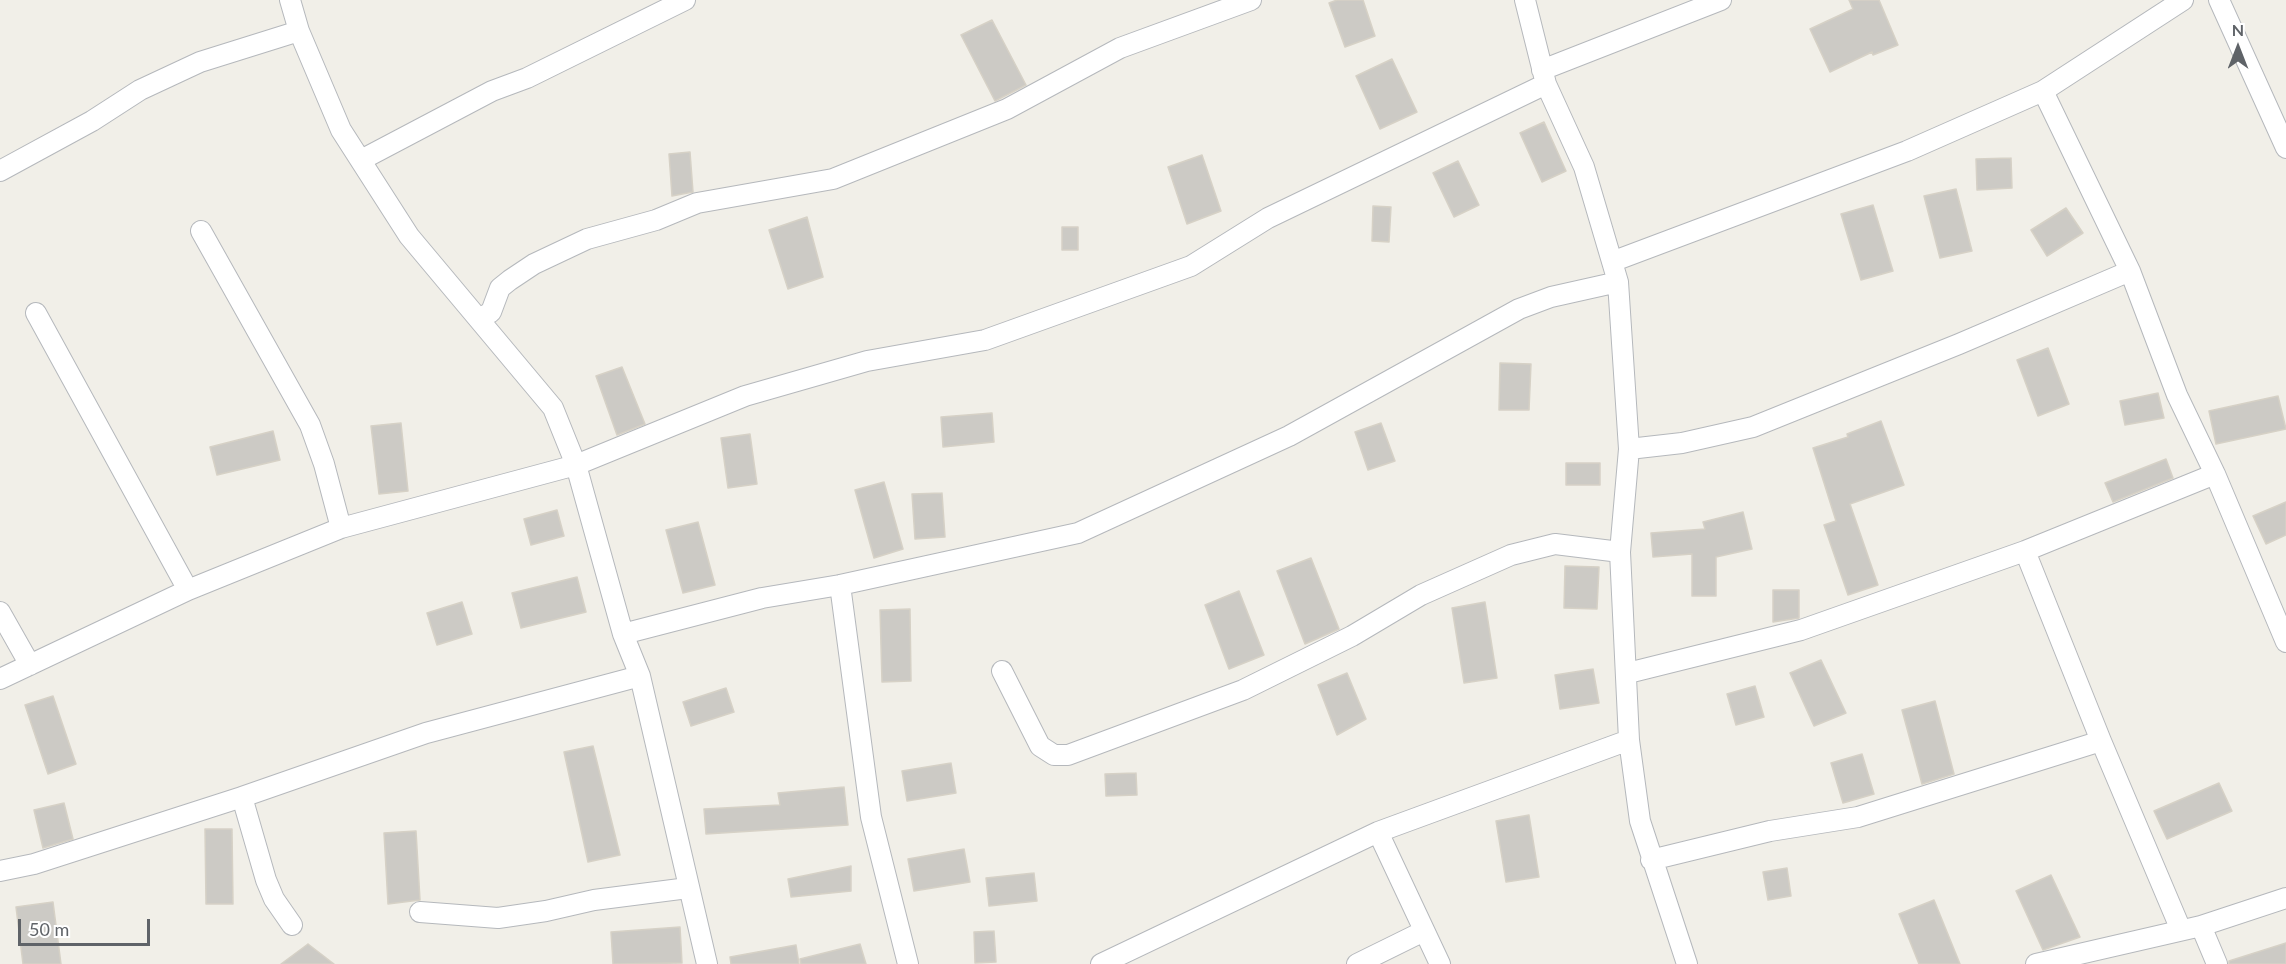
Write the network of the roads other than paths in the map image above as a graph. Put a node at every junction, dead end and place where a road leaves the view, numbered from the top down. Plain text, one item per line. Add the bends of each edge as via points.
1 (290, 0) edge
2 (686, 0) edge
3 (1251, 0) edge
4 (1525, 0) edge
5 (1721, 0) edge
6 (2183, 0) edge
7 (2219, 0) edge
8 (299, 31) junction
9 (1544, 77) junction
10 (2043, 90) junction
11 (2286, 148) edge
12 (361, 160) junction
13 (0, 171) edge
14 (201, 231) dead end
15 (1614, 261) junction
16 (2130, 271) junction
17 (1618, 282) junction
18 (36, 313) dead end
19 (479, 319) junction
20 (1629, 449) junction
21 (576, 465) junction
22 (2215, 474) junction
23 (341, 528) junction
24 (2025, 551) junction
25 (1620, 552) junction
26 (840, 585) junction
27 (188, 590) junction
28 (0, 612) edge
29 (623, 634) junction
30 (2286, 642) edge
31 (30, 665) junction
32 (1002, 671) dead end
33 (1628, 673) junction
34 (640, 676) junction
35 (0, 679) edge
36 (1629, 740) junction
37 (2101, 741) junction
38 (242, 797) junction
39 (1378, 832) junction
40 (1651, 860) junction
41 (0, 871) edge
42 (688, 888) junction
43 (2286, 898) edge
44 (420, 912) dead end
45 (292, 925) dead end
46 (2201, 927) junction
47 (2181, 930) junction
48 (1424, 931) junction
49 (707, 964) edge
50 (908, 964) edge
51 (1101, 964) edge
52 (1358, 964) edge
53 (1440, 964) edge
54 (1687, 964) edge
55 (2036, 964) edge
56 (2217, 964) edge

1 - 8 street
2 - 12 street via 527,78 492,91
3 - 19 street via 1120,48 1007,109 833,178 697,203 587,239 510,280 500,288 490,312
4 - 9 street
5 - 9 street
6 - 10 street
7 - 11 street
8 - 12 street via 341,130
8 - 13 street via 200,62 150,85
9 - 15 street via 1584,167
9 - 21 street via 1268,218 1191,266 985,340 867,361 745,396
10 - 15 street via 1907,151
10 - 16 street
12 - 19 street via 410,236
14 - 23 street via 310,425
15 - 17 street
16 - 20 street via 1753,427 1682,443
16 - 22 street via 2177,395
17 - 20 street
17 - 26 street via 1551,297 1519,309 1289,436 1078,533
18 - 27 street
19 - 21 street via 554,408
20 - 25 street
21 - 23 street
21 - 29 street
22 - 24 street
22 - 30 street
23 - 27 street
24 - 33 street via 1801,630
24 - 37 street
25 - 32 street via 1555,544 1511,555 1421,595 1352,636 1244,690 1068,755 1054,754 1040,746
25 - 33 street
26 - 29 street via 762,598
26 - 50 street via 871,816
27 - 31 street
28 - 31 street
29 - 34 street
31 - 35 street
33 - 36 street
34 - 38 street via 426,734
34 - 42 street
36 - 39 street
36 - 40 street via 1640,821
37 - 40 street via 1858,816 1770,831
37 - 47 street
38 - 41 street via 34,864
38 - 45 street via 266,880
39 - 48 street
39 - 51 street
40 - 54 street
42 - 44 street via 498,918
42 - 49 street
43 - 46 street
46 - 47 street
46 - 56 street
47 - 55 street
48 - 52 street
48 - 53 street

